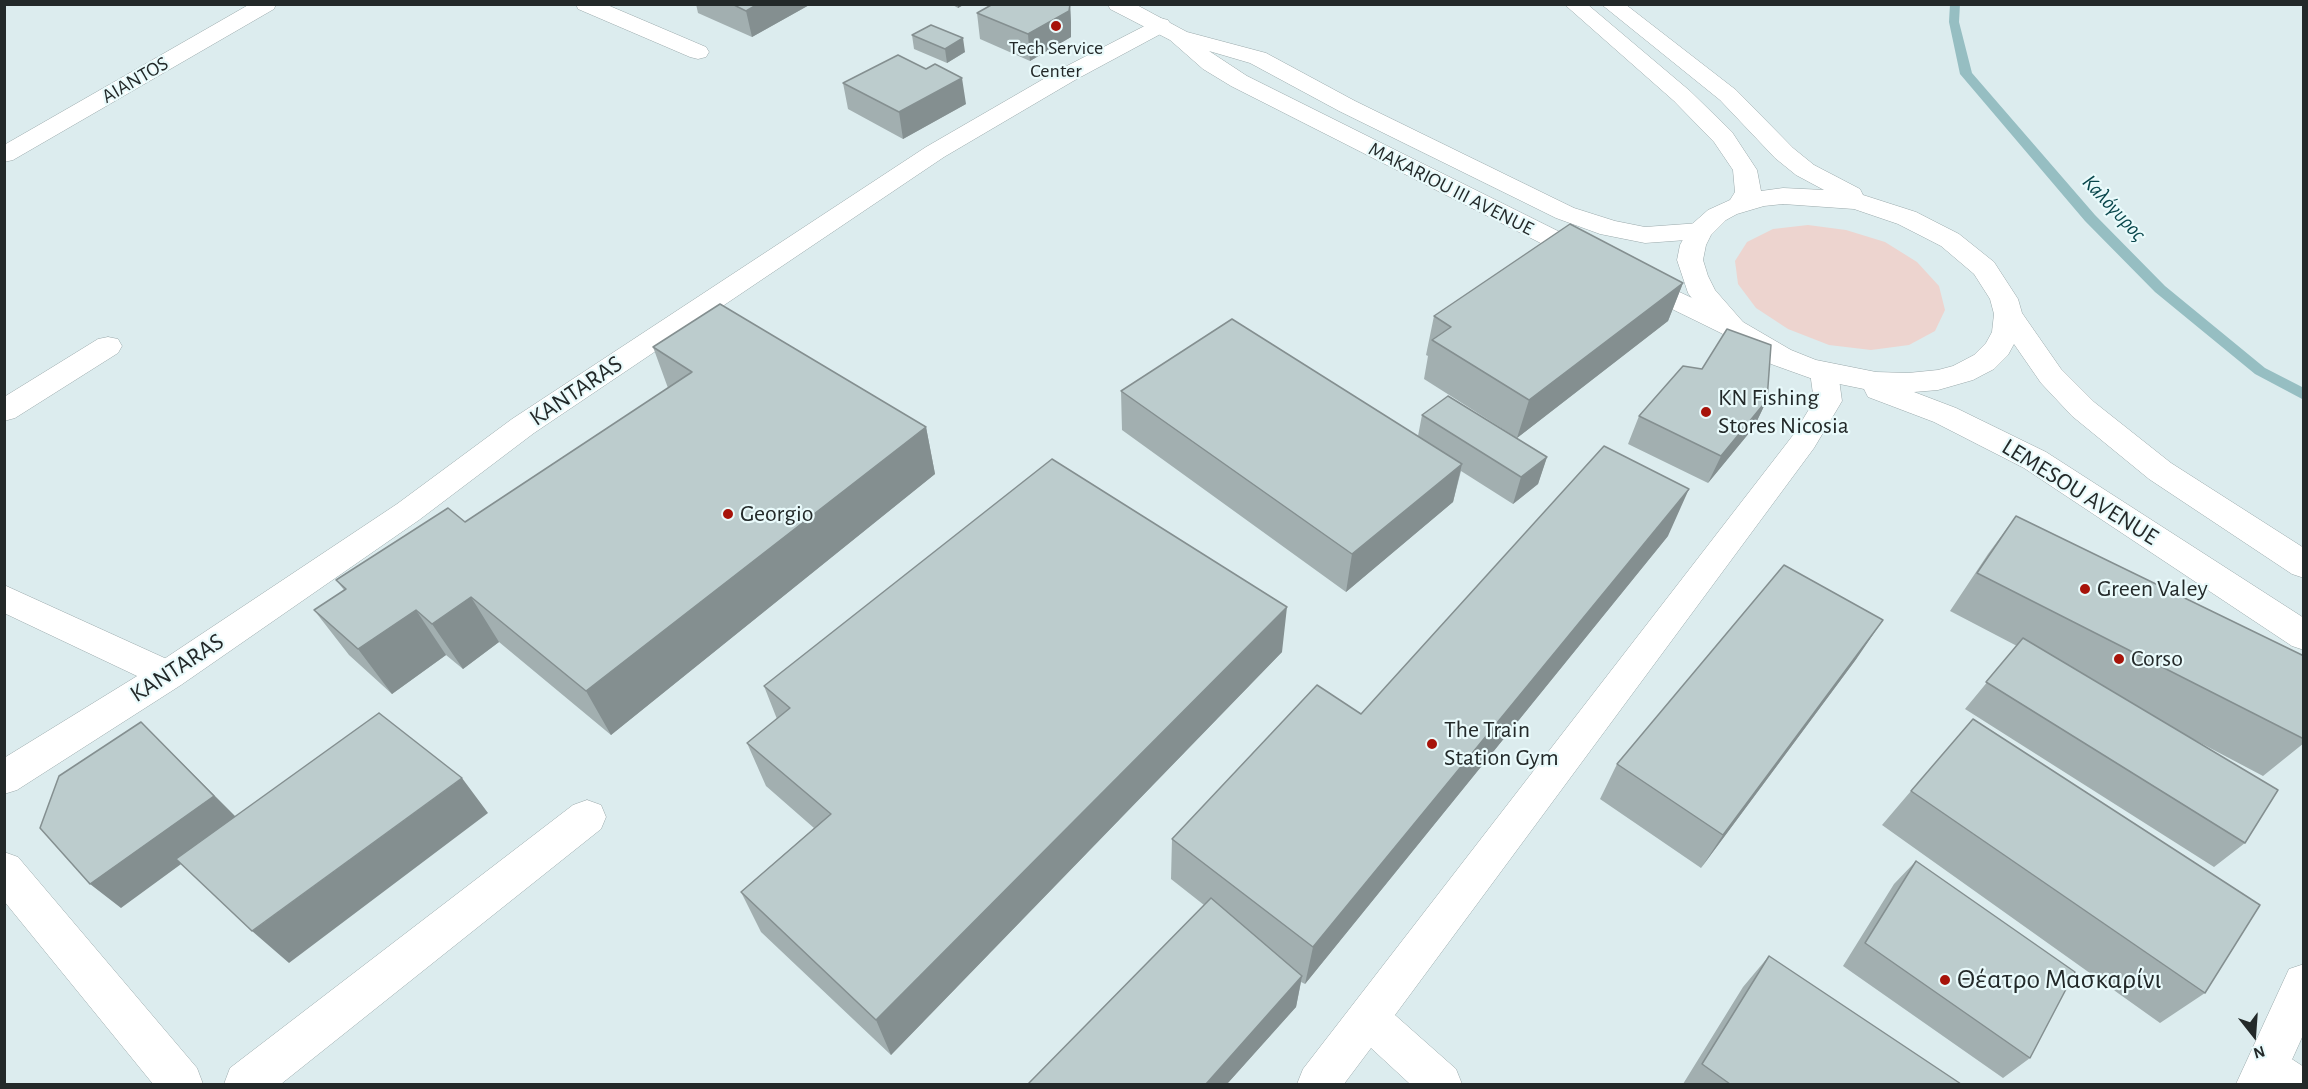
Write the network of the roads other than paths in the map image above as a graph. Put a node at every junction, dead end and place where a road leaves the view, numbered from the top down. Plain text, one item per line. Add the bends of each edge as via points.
1 (266, 4) edge
2 (586, 4) edge
3 (1118, 4) edge
4 (1574, 4) edge
5 (1611, 4) edge
6 (1169, 30) junction
7 (698, 52) dead end
8 (6, 153) edge
9 (1740, 204) junction
10 (1884, 209) junction
11 (1700, 231) junction
12 (2008, 314) junction
13 (1733, 328) junction
14 (108, 346) dead end
15 (1833, 374) junction
16 (4, 411) edge
17 (2304, 565) edge
18 (4, 598) edge
19 (2304, 636) edge
20 (168, 675) junction
21 (4, 778) edge
22 (587, 817) dead end
23 (4, 870) edge
24 (2304, 984) edge
25 (1368, 1018) junction
26 (2272, 1079) edge
27 (181, 1084) edge
28 (246, 1084) edge
29 (1318, 1084) edge
30 (1441, 1084) edge

1 - 8 street, AIANTOS
2 - 7 street
3 - 6 street, MAKARIOU III AVENUE
4 - 9 street via 1682,96 1723,137 1745,170 1748,192
5 - 10 street via 1728,95 1805,170
6 - 11 street, MAKARIOU III AVENUE via 1258,58 1565,213 1645,235
6 - 13 street, MAKARIOU III AVENUE via 1239,81
6 - 20 street, KANTARAS via 1068,75 935,152 523,426 408,512
9 - 10 street via 1807,196
9 - 11 street via 1717,215
10 - 12 street via 1930,228 1968,254 1995,283
11 - 13 street via 1690,260 1694,276 1714,310
12 - 15 street via 2006,332 1998,348 1964,373 1908,383
12 - 17 street via 2051,376 2083,408 2160,471
13 - 15 street via 1782,357
14 - 16 street
15 - 19 street, LEMESOU AVENUE via 1945,415 2035,459
15 - 25 lane via 1828,401 1804,441
18 - 20 lane
20 - 21 street, KANTARAS
22 - 28 street
23 - 27 street
24 - 26 street
25 - 29 lane
25 - 30 lane

